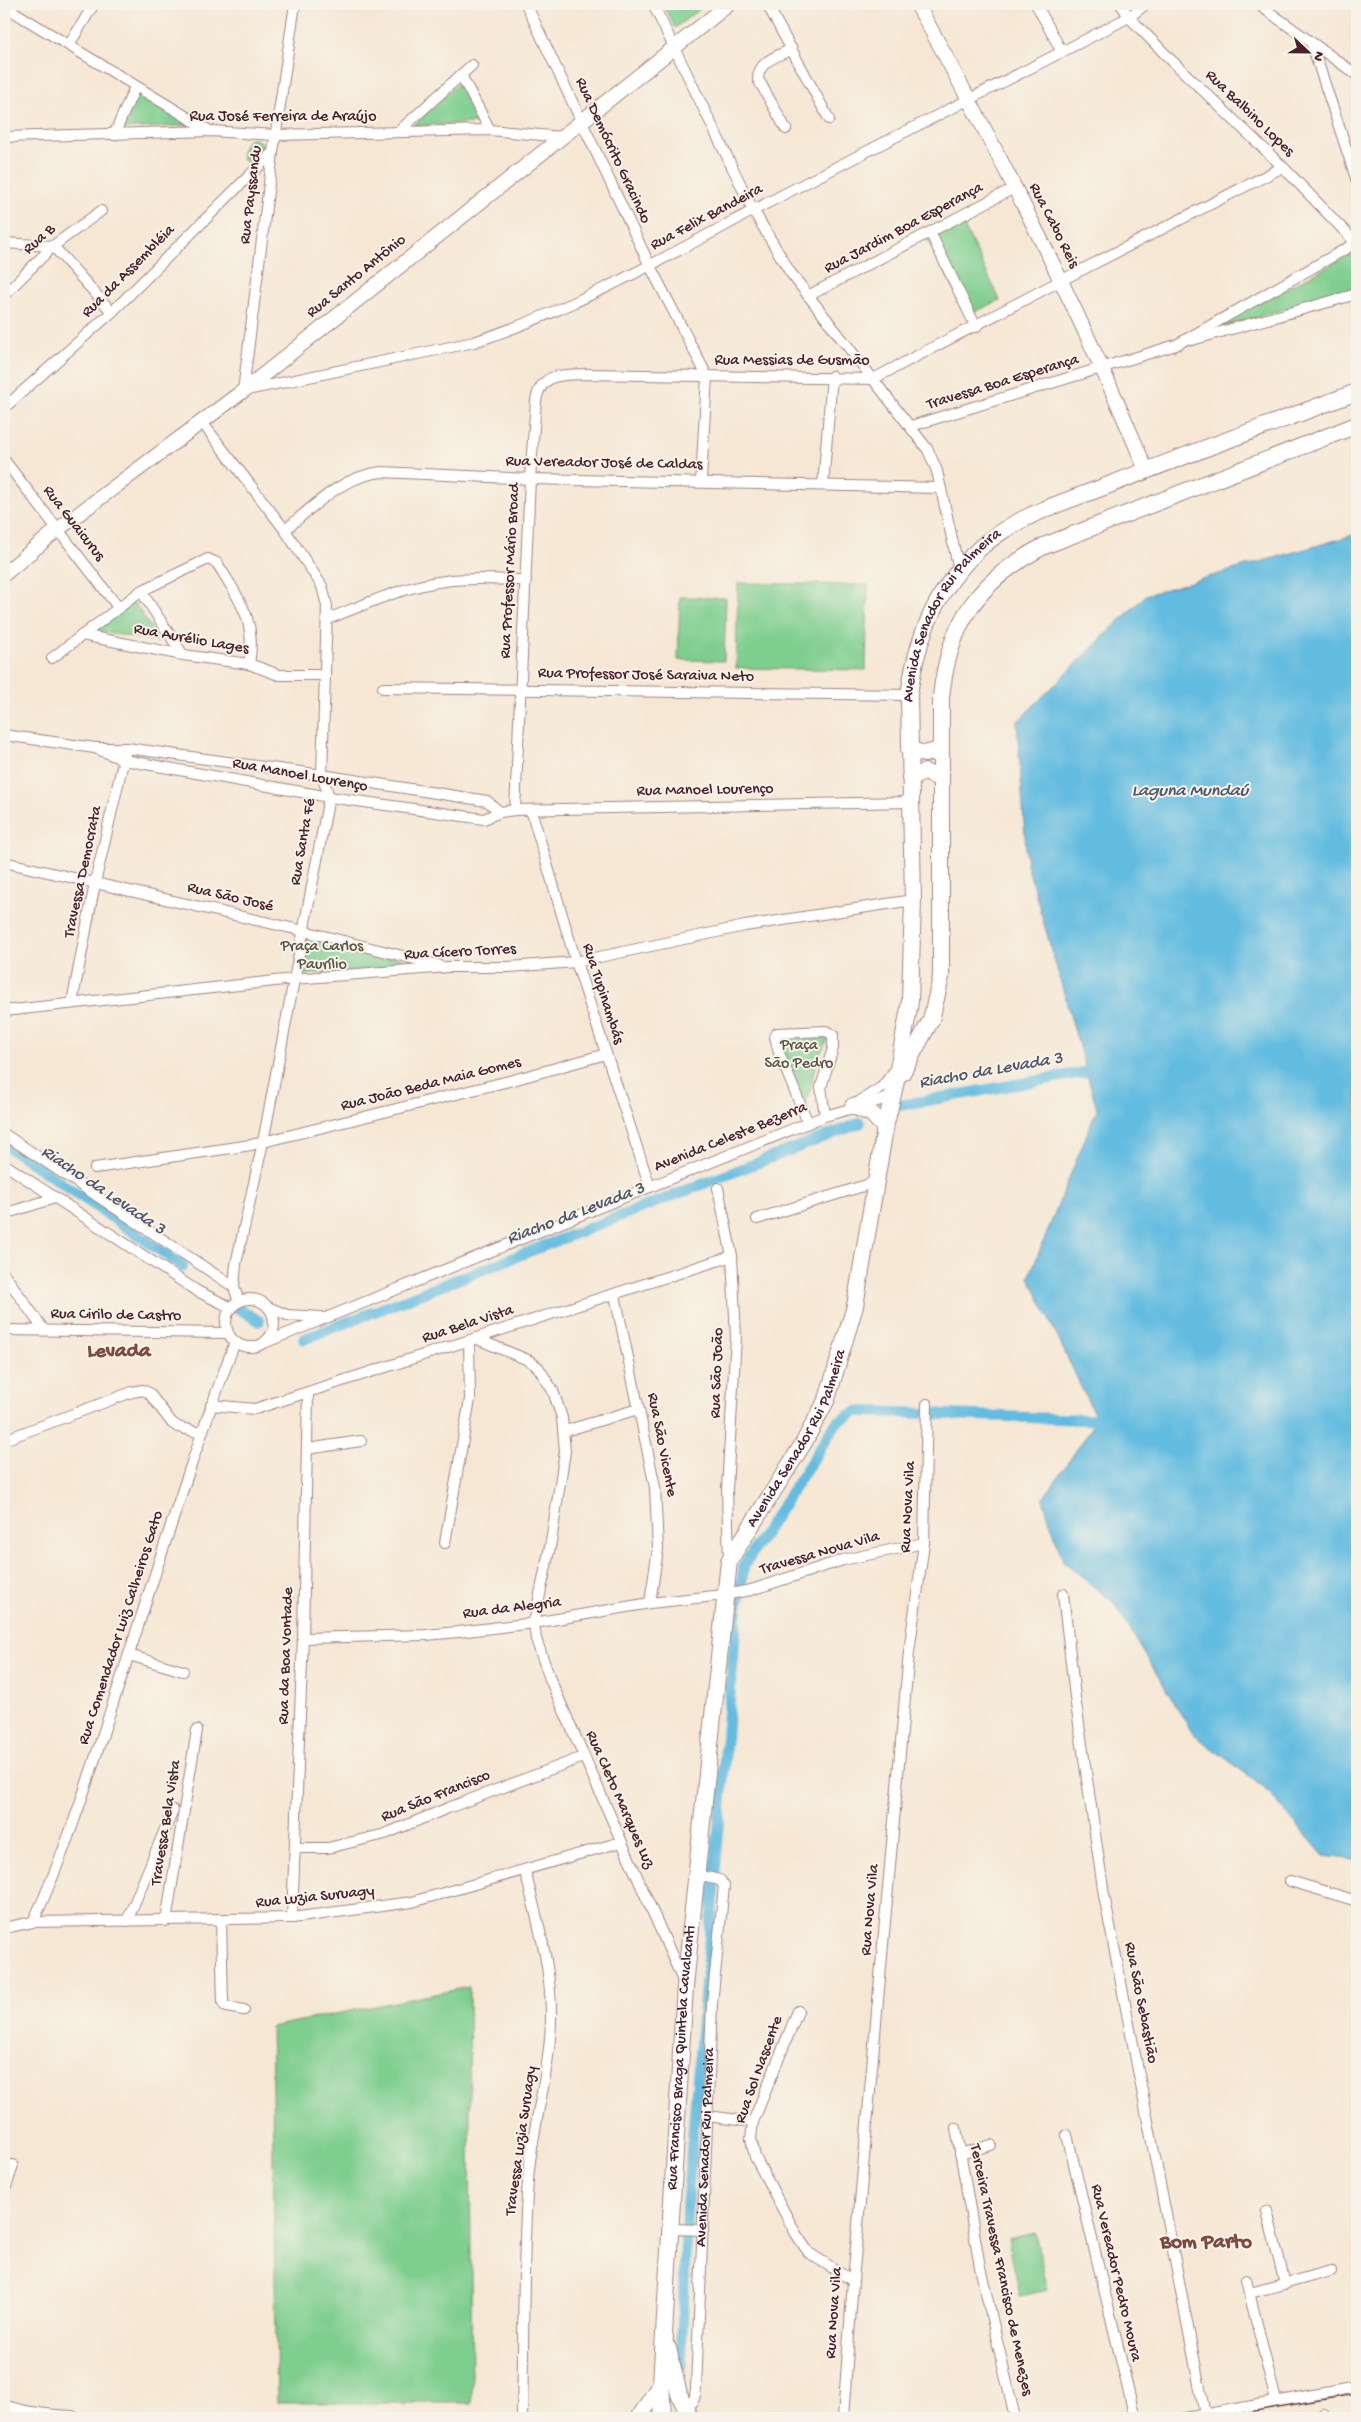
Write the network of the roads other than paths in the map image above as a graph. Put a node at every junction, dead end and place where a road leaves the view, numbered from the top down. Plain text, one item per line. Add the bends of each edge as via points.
1 (94, 4) edge
2 (294, 4) edge
3 (526, 4) edge
4 (653, 4) edge
5 (728, 4) edge
6 (766, 4) edge
7 (917, 4) edge
8 (1036, 4) edge
9 (1121, 4) edge
10 (1146, 4) edge
11 (1258, 4) edge
12 (4, 6) edge
13 (1129, 17) junction
14 (1311, 42) junction
15 (69, 45) junction
16 (675, 46) junction
17 (792, 49) junction
18 (1062, 52) junction
19 (472, 65) dead end
20 (461, 75) junction
21 (1357, 75) edge
22 (135, 86) junction
23 (970, 99) junction
24 (829, 119) dead end
25 (582, 121) junction
26 (786, 129) dead end
27 (490, 130) junction
28 (211, 131) junction
29 (398, 132) junction
30 (114, 135) junction
31 (275, 135) junction
32 (561, 136) junction
33 (4, 137) edge
34 (273, 152) junction
35 (1283, 168) junction
36 (1357, 180) edge
37 (1014, 188) junction
38 (753, 210) junction
39 (101, 211) dead end
40 (930, 232) junction
41 (7, 243) edge
42 (1356, 244) edge
43 (53, 246) junction
44 (650, 266) junction
45 (1062, 280) junction
46 (1357, 294) edge
47 (4, 295) edge
48 (808, 296) junction
49 (112, 312) junction
50 (976, 326) junction
51 (1176, 345) junction
52 (271, 368) junction
53 (1104, 369) junction
54 (588, 374) joint
55 (708, 376) junction
56 (832, 376) junction
57 (873, 379) junction
58 (277, 383) junction
59 (243, 390) junction
60 (1357, 392) edge
61 (4, 408) edge
62 (201, 421) junction
63 (1357, 425) edge
64 (911, 426) junction
65 (4, 460) edge
66 (1146, 470) junction
67 (530, 479) junction
68 (701, 481) junction
69 (823, 485) junction
70 (940, 488) junction
71 (57, 530) junction
72 (286, 530) junction
73 (959, 570) junction
74 (4, 574) edge
75 (526, 580) junction
76 (141, 591) junction
77 (118, 607) junction
78 (328, 619) junction
79 (82, 635) junction
80 (183, 655) junction
81 (52, 658) dead end
82 (248, 664) junction
83 (324, 675) junction
84 (383, 688) dead end
85 (520, 689) junction
86 (909, 695) junction
87 (4, 735) edge
88 (95, 748) junction
89 (127, 748) junction
90 (909, 749) junction
91 (940, 750) junction
92 (124, 760) junction
93 (322, 775) junction
94 (910, 778) junction
95 (941, 778) junction
96 (329, 796) junction
97 (910, 802) junction
98 (514, 810) junction
99 (530, 810) junction
100 (500, 812) junction
101 (4, 862) edge
102 (95, 883) junction
103 (913, 900) junction
104 (304, 931) junction
105 (576, 962) junction
106 (448, 967) junction
107 (293, 979) junction
108 (72, 1003) junction
109 (4, 1011) edge
110 (606, 1054) junction
111 (898, 1066) junction
112 (894, 1091) junction
113 (848, 1108) junction
114 (825, 1116) junction
115 (808, 1123) junction
116 (885, 1128) junction
117 (4, 1134) edge
118 (263, 1142) junction
119 (4, 1164) edge
120 (95, 1168) dead end
121 (876, 1182) junction
122 (650, 1187) junction
123 (718, 1188) dead end
124 (55, 1198) junction
125 (4, 1214) edge
126 (757, 1219) dead end
127 (732, 1256) junction
128 (4, 1274) edge
129 (234, 1287) junction
130 (615, 1294) junction
131 (236, 1305) junction
132 (268, 1307) junction
133 (325, 1317) junction
134 (4, 1330) edge
135 (44, 1330) junction
136 (228, 1333) junction
137 (473, 1340) junction
138 (235, 1342) junction
139 (264, 1343) junction
140 (308, 1394) junction
141 (211, 1405) junction
142 (638, 1408) junction
143 (927, 1410) dead end
144 (565, 1431) junction
145 (201, 1433) junction
146 (4, 1440) edge
147 (361, 1441) dead end
148 (307, 1449) junction
149 (446, 1543) dead end
150 (924, 1543) junction
151 (729, 1561) junction
152 (1063, 1594) dead end
153 (727, 1595) junction
154 (650, 1603) junction
155 (534, 1623) junction
156 (303, 1638) junction
157 (129, 1654) junction
158 (183, 1671) dead end
159 (197, 1730) dead end
160 (583, 1757) junction
161 (705, 1789) joint
162 (173, 1810) dead end
163 (621, 1842) junction
164 (295, 1848) junction
165 (525, 1871) junction
166 (702, 1877) junction
167 (1290, 1882) dead end
168 (1357, 1901) edge
169 (292, 1918) junction
170 (127, 1921) junction
171 (166, 1921) junction
172 (221, 1921) junction
173 (33, 1922) junction
174 (4, 1928) edge
175 (685, 1986) junction
176 (244, 2010) dead end
177 (798, 2011) dead end
178 (708, 2116) junction
179 (753, 2122) junction
180 (956, 2128) dead end
181 (1067, 2135) dead end
182 (991, 2145) dead end
183 (960, 2154) junction
184 (13, 2165) dead end
185 (4, 2193) edge
186 (1267, 2211) dead end
187 (675, 2229) junction
188 (698, 2230) junction
189 (1331, 2271) dead end
190 (1246, 2280) dead end
191 (852, 2281) junction
192 (1285, 2284) junction
193 (1250, 2293) junction
194 (664, 2326) junction
195 (660, 2383) junction
196 (1357, 2387) edge
197 (1276, 2401) junction
198 (4, 2407) edge
199 (686, 2413) edge
200 (1205, 2415) junction
201 (72, 2418) edge
202 (522, 2418) edge
203 (639, 2418) edge
204 (663, 2418) edge
205 (843, 2418) edge
206 (1015, 2418) edge
207 (1135, 2418) edge
208 (1185, 2418) edge

1 - 15 street
2 - 31 street, Rua Payssandu
3 - 25 street, Rua Demócrito Gracindo
4 - 16 street
5 - 16 street, Rua Santo Antônio
6 - 17 street
7 - 23 street, Rua Cabo Reis
8 - 18 street
9 - 13 street, Rua Balbino Lopes
10 - 13 street, Rua Felix Bandeira
11 - 14 street
12 - 15 street
13 - 18 street, Rua Felix Bandeira
13 - 35 street, Rua Balbino Lopes
14 - 21 street
14 - 36 street
15 - 22 street
16 - 25 street, Rua Santo Antônio
16 - 38 street
17 - 24 street
17 - 26 street via 762,65 758,73 758,79
18 - 23 street, Rua Felix Bandeira
19 - 20 street
20 - 27 street
20 - 29 street
22 - 28 street
22 - 30 street
23 - 37 street, Rua Cabo Reis
23 - 38 street, Rua Felix Bandeira
25 - 32 street, Rua Santo Antônio
25 - 44 street, Rua Demócrito Gracindo
27 - 29 street, Rua José Ferreira de Araújo
27 - 32 street, Rua José Ferreira de Araújo
28 - 30 street, Rua José Ferreira de Araújo
28 - 31 street, Rua José Ferreira de Araújo
29 - 31 street, Rua José Ferreira de Araújo
30 - 33 street, Rua José Ferreira de Araújo
31 - 34 street, Rua Payssandu
32 - 52 street, Rua Santo Antônio
34 - 49 street, Rua da Assembléia
34 - 59 street, Rua Payssandu
35 - 42 street, Rua Balbino Lopes
35 - 45 street, Rua Messias de Gusmão
37 - 40 street, Rua Jardim Boa Esperança
37 - 45 street, Rua Cabo Reis
38 - 44 street, Rua Felix Bandeira
38 - 48 street
39 - 43 street, Rua B
40 - 48 street, Rua Jardim Boa Esperança
40 - 50 street
41 - 43 street
42 - 51 street
43 - 47 street, Rua B
43 - 49 street
44 - 55 street, Rua Demócrito Gracindo
44 - 58 street, Rua Felix Bandeira via 511,330 474,342
45 - 50 street, Rua Messias de Gusmão
45 - 53 street, Rua Cabo Reis
46 - 51 street
48 - 57 street
49 - 61 street, Rua da Assembléia
50 - 57 street, Rua Messias de Gusmão
51 - 53 street
52 - 58 street via 270,378
52 - 59 street, Rua Santo Antônio
53 - 64 street, Travessa Boa Esperança
53 - 66 street, Rua Cabo Reis
54 - 55 street, Rua Messias de Gusmão
54 - 67 street, Rua Professor Mário Broad via 558,375 540,385
55 - 56 street, Rua Messias de Gusmão
55 - 68 street
56 - 57 street, Rua Messias de Gusmão
56 - 69 street
57 - 64 street
58 - 59 street, Rua Felix Bandeira
59 - 62 street, Rua Santo Antônio
60 - 66 main road, Avenida Senador Rui Palmeira
62 - 71 street, Rua Santo Antônio
62 - 72 street, Rua Santa Fé
63 - 91 main road, Avenida Senador Rui Palmeira via 1044,546 1004,570 968,609 949,649 940,697
64 - 70 street via 933,459
65 - 71 street, Rua Guaicurus
66 - 73 main road, Avenida Senador Rui Palmeira via 1025,518 1000,532
67 - 68 street, Rua Vereador José de Caldas
67 - 72 street, Rua Vereador José de Caldas via 381,472 364,474 334,488
67 - 75 street, Rua Professor Mário Broad
68 - 69 street, Rua Vereador José de Caldas
69 - 70 street, Rua Vereador José de Caldas
70 - 73 street
71 - 74 street, Rua Santo Antônio
71 - 77 street, Rua Guaicurus
72 - 78 street, Rua Santa Fé via 322,586
73 - 86 main road, Avenida Senador Rui Palmeira via 934,608 920,639
75 - 78 street via 432,583 399,591
75 - 85 street, Rua Professor Mário Broad
76 - 77 street
76 - 80 street
76 - 82 street via 196,562 212,559 249,618 252,646
77 - 79 street
78 - 83 street, Rua Santa Fé
79 - 80 street, Rua Aurélio Lages
79 - 81 street
80 - 82 street, Rua Aurélio Lages
82 - 83 street, Rua Aurélio Lages via 279,675
83 - 93 street, Rua Santa Fé
84 - 85 street, Rua Professor José Saraiva Neto
85 - 86 street, Rua Professor José Saraiva Neto
85 - 98 street, Rua Professor Mário Broad
86 - 90 main road, Avenida Senador Rui Palmeira
87 - 88 street, Rua Manoel Lourenço
88 - 89 street, Rua Manoel Lourenço
88 - 92 street, Rua Manoel Lourenço
89 - 92 street, Travessa Democrata
89 - 93 street, Rua Manoel Lourenço
90 - 91 main road via 924,754
90 - 94 main road, Avenida Senador Rui Palmeira
91 - 95 main road, Avenida Senador Rui Palmeira
92 - 96 street, Rua Manoel Lourenço
92 - 102 street, Travessa Democrata
93 - 96 street, Rua Santa Fé
93 - 100 street, Rua Manoel Lourenço via 487,801
94 - 95 main road via 925,772
94 - 97 main road, Avenida Senador Rui Palmeira
95 - 112 main road, Avenida Senador Rui Palmeira via 940,985 930,1020
96 - 100 street, Rua Manoel Lourenço via 484,819
96 - 104 street, Rua Santa Fé
97 - 99 street, Rua Manoel Lourenço
97 - 103 main road, Avenida Senador Rui Palmeira
98 - 99 street, Rua Manoel Lourenço
98 - 100 street, Rua Manoel Lourenço
99 - 105 street, Rua Tupinambás
101 - 102 street, Rua São José
102 - 104 street, Rua São José
102 - 108 street, Travessa Democrata
103 - 105 street, Rua Cícero Torres via 745,926
103 - 111 main road, Avenida Senador Rui Palmeira via 910,1002
104 - 106 street, Rua São José
104 - 107 street, Rua Santa Fé
105 - 106 street, Rua Cícero Torres
105 - 110 street, Rua Tupinambás
106 - 107 street, Rua Cícero Torres
107 - 108 street, Rua Cícero Torres
107 - 118 street, Rua Santa Fé
108 - 109 street, Rua Cícero Torres
110 - 118 street, Rua João Beda Maia Gomes
110 - 122 street, Rua Tupinambás
111 - 112 main road, Avenida Senador Rui Palmeira
111 - 113 street, Avenida Celeste Bezerra via 882,1087
112 - 113 street, Avenida Celeste Bezerra
112 - 116 main road, Avenida Senador Rui Palmeira
113 - 114 street, Avenida Celeste Bezerra
113 - 116 main road via 872,1114
114 - 115 street, Avenida Celeste Bezerra
114 - 115 street via 821,1088 833,1048 833,1035 826,1031 777,1033 779,1053
115 - 122 street, Avenida Celeste Bezerra
116 - 121 main road, Avenida Senador Rui Palmeira
117 - 129 street
118 - 120 street, Rua João Beda Maia Gomes
118 - 129 street, Rua Santa Fé via 236,1264
119 - 124 street
121 - 126 street
121 - 151 main road, Avenida Senador Rui Palmeira via 855,1306 827,1400
122 - 133 street, Avenida Celeste Bezerra
123 - 127 street, Rua São João
124 - 125 street
124 - 131 street via 197,1291
127 - 130 street, Rua Bela Vista
127 - 151 street, Rua São João via 736,1337 727,1489
128 - 135 street
129 - 131 street, Rua Santa Fé
130 - 137 street, Rua Bela Vista
130 - 142 street, Rua São Vicente
131 - 132 street via 254,1300
131 - 136 street via 227,1320
132 - 133 street, Avenida Celeste Bezerra via 287,1315
132 - 139 street via 273,1330
133 - 139 street, Avenida Celeste Bezerra
134 - 135 street, Rua Cirilo de Castro
135 - 136 street, Rua Cirilo de Castro
136 - 138 street
137 - 140 street, Rua Bela Vista
137 - 144 street via 538,1366 553,1391
137 - 149 street via 470,1399
138 - 139 street via 249,1347
138 - 141 street, Rua Comendador Luiz Calheiros Gato
140 - 141 street, Rua Bela Vista via 255,1409
140 - 148 street, Rua da Boa Vontade
141 - 145 street, Rua Comendador Luiz Calheiros Gato
142 - 144 street
142 - 154 street, Rua São Vicente via 656,1487 659,1522
143 - 150 street, Rua Nova Vila
144 - 155 street via 565,1451 551,1542
145 - 146 street via 172,1423 149,1393 143,1390
145 - 157 street, Rua Comendador Luiz Calheiros Gato
147 - 148 street
148 - 156 street, Rua da Boa Vontade
150 - 153 street, Travessa Nova Vila via 843,1560
150 - 191 street, Rua Nova Vila via 909,1652
151 - 153 main road, Avenida Senador Rui Palmeira
152 - 200 street, Rua São Sebastião via 1104,1895
153 - 154 street, Rua da Alegria
153 - 161 main road, Avenida Senador Rui Palmeira
154 - 155 street, Rua da Alegria
155 - 156 street, Rua da Alegria via 426,1635
155 - 160 street, Rua Cleto Marques Luz via 550,1679
156 - 164 street, Rua da Boa Vontade
157 - 158 street
157 - 173 street, Rua Comendador Luiz Calheiros Gato via 80,1802
159 - 171 street, Travessa Bela Vista
160 - 163 street, Rua Cleto Marques Luz
160 - 164 street, Rua São Francisco via 385,1834 328,1848
161 - 166 main road, Rua Francisco Braga Quintela Cavalcanti
162 - 170 street
163 - 165 street, Rua Luzia Suruagy
163 - 175 street, Rua Cleto Marques Luz
164 - 169 street, Rua da Boa Vontade
165 - 169 street, Rua Luzia Suruagy via 412,1902
165 - 202 street, Travessa Luzia Suruagy via 548,1970 552,2020 528,2177
166 - 175 main road, Rua Francisco Braga Quintela Cavalcanti
166 - 178 street, Avenida Senador Rui Palmeira via 721,1881 724,1886 712,2004
167 - 168 street
169 - 172 street, Rua Luzia Suruagy
170 - 171 street, Rua Luzia Suruagy
170 - 173 street, Rua Luzia Suruagy
171 - 172 street, Rua Luzia Suruagy
172 - 176 street via 223,2003 226,2007
173 - 174 street, Rua Luzia Suruagy
175 - 187 main road, Rua Francisco Braga Quintela Cavalcanti
177 - 179 street, Rua Sol Nascente
178 - 179 street
178 - 188 street, Avenida Senador Rui Palmeira
179 - 191 street, Rua Sol Nascente via 751,2139 755,2157 796,2234 809,2252
180 - 183 street, Terceira Travessa Francisco de Menezes
181 - 207 street, Rua Vereador Pedro Moura
182 - 183 street
183 - 206 street, Terceira Travessa Francisco de Menezes via 980,2268
184 - 185 street
186 - 192 street
187 - 188 street
187 - 194 main road, Rua Francisco Braga Quintela Cavalcanti
188 - 199 street, Avenida Senador Rui Palmeira via 695,2398
189 - 192 street
190 - 193 street
191 - 205 street, Rua Nova Vila
192 - 193 street
193 - 197 street
194 - 195 main road, Rua Francisco Braga Quintela Cavalcanti
194 - 199 main road
195 - 203 main road
195 - 204 main road, Rua Francisco Braga Quintela Cavalcanti
196 - 197 street
197 - 200 street
198 - 201 street via 44,2417
200 - 208 street

